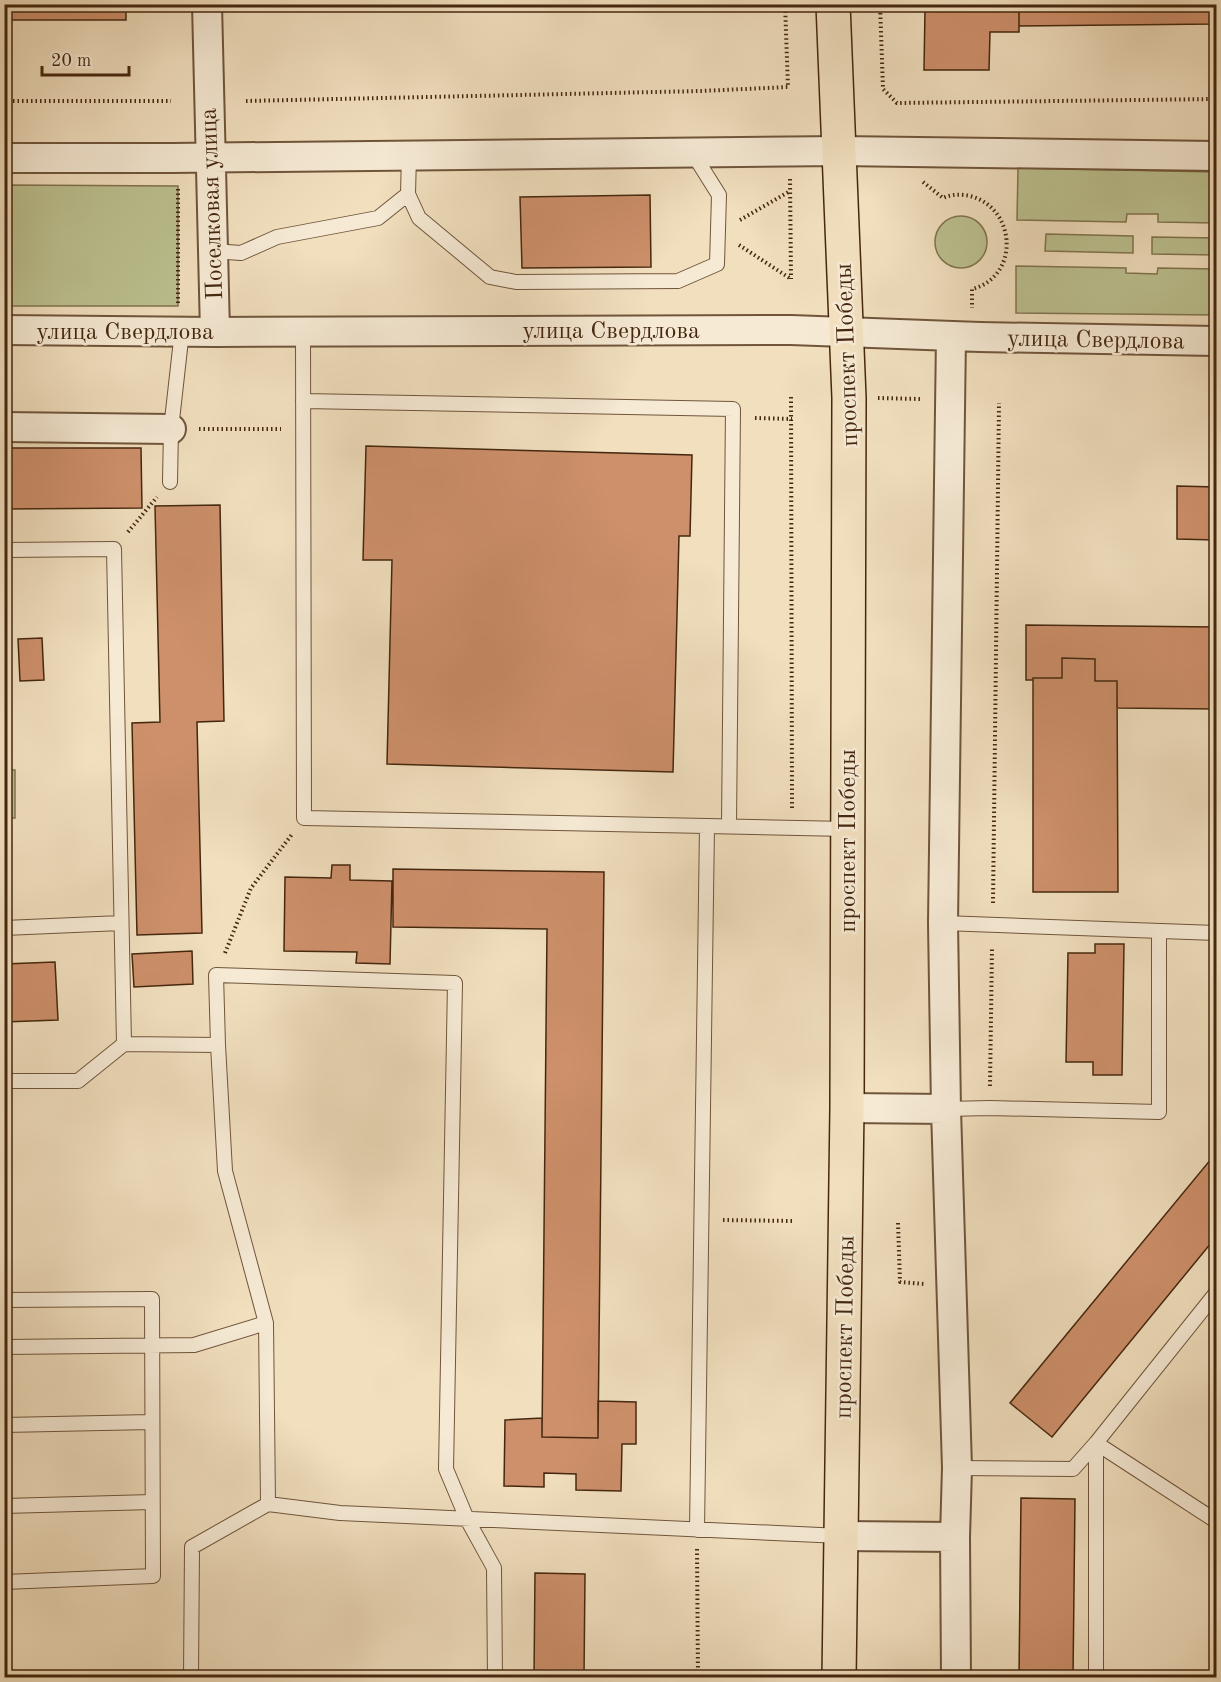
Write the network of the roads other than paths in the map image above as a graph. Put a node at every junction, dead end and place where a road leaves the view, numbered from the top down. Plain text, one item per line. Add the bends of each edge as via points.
1 (207, 4) edge
2 (833, 4) edge
3 (839, 151) junction
4 (692, 152) junction
5 (409, 155) junction
6 (210, 156) junction
7 (1216, 156) edge
8 (4, 158) edge
9 (408, 194) junction
10 (213, 251) junction
11 (180, 319) junction
12 (4, 330) edge
13 (303, 330) junction
14 (215, 332) junction
15 (846, 332) junction
16 (951, 336) junction
17 (1216, 341) edge
18 (303, 401) junction
19 (4, 427) edge
20 (171, 429) junction
21 (170, 482) road end
22 (4, 550) edge
23 (707, 826) junction
24 (729, 826) junction
25 (847, 829) junction
26 (943, 922) junction
27 (121, 923) junction
28 (4, 928) edge
29 (1159, 932) junction
30 (1216, 933) edge
31 (124, 1044) junction
32 (218, 1045) junction
33 (4, 1081) edge
34 (847, 1108) junction
35 (946, 1109) junction
36 (1216, 1293) edge
37 (4, 1300) edge
38 (266, 1323) junction
39 (152, 1346) junction
40 (4, 1347) edge
41 (152, 1422) junction
42 (4, 1425) edge
43 (1096, 1443) junction
44 (957, 1468) junction
45 (152, 1502) junction
46 (268, 1504) junction
47 (4, 1506) edge
48 (466, 1519) junction
49 (1216, 1521) edge
50 (697, 1530) junction
51 (841, 1536) junction
52 (955, 1537) junction
53 (4, 1582) edge
54 (191, 1677) edge
55 (495, 1677) edge
56 (839, 1677) edge
57 (956, 1677) edge
58 (1096, 1677) edge

1 - 6 street, Поселковая улица
2 - 3 main road, проспект Победы
3 - 4 street
3 - 7 street
3 - 15 main road, проспект Победы
4 - 5 street
4 - 9 lane via 719,195 717,264 678,281 516,282 490,277 419,218
5 - 6 street
5 - 9 lane
6 - 8 street
6 - 10 street, Поселковая улица
9 - 10 lane via 378,218 277,237 242,253
10 - 14 street, Поселковая улица
11 - 12 street, улица Свердлова
11 - 14 street, улица Свердлова
11 - 20 lane
13 - 14 street, улица Свердлова
13 - 15 street, улица Свердлова
13 - 18 lane
15 - 16 street, улица Свердлова
15 - 25 main road, проспект Победы
16 - 17 street, улица Свердлова
16 - 26 street
18 - 23 lane via 304,818
18 - 24 lane via 733,409
19 - 20 street
20 - 21 lane
22 - 27 lane via 114,549
23 - 24 lane
23 - 50 lane
24 - 25 lane
25 - 34 main road, проспект Победы
26 - 29 lane
26 - 35 street
27 - 28 lane
27 - 31 lane
29 - 30 lane
29 - 35 lane via 1159,1112
31 - 32 lane
31 - 33 lane via 78,1081
32 - 38 lane via 225,1171
32 - 48 lane via 216,975 455,983 446,1469
34 - 35 street
34 - 51 main road, проспект Победы
35 - 44 street
36 - 43 lane
37 - 39 lane via 152,1299
38 - 39 lane via 194,1345
38 - 46 lane
39 - 40 lane
39 - 41 lane
41 - 42 lane
41 - 45 lane
43 - 44 lane via 1073,1469
43 - 49 lane
43 - 58 lane
44 - 52 street
45 - 47 lane
45 - 53 lane via 153,1576
46 - 48 lane via 340,1513
46 - 54 lane via 192,1547
48 - 50 lane
48 - 55 lane via 494,1568
50 - 51 lane
51 - 52 street
51 - 56 main road, проспект Победы
52 - 57 street

